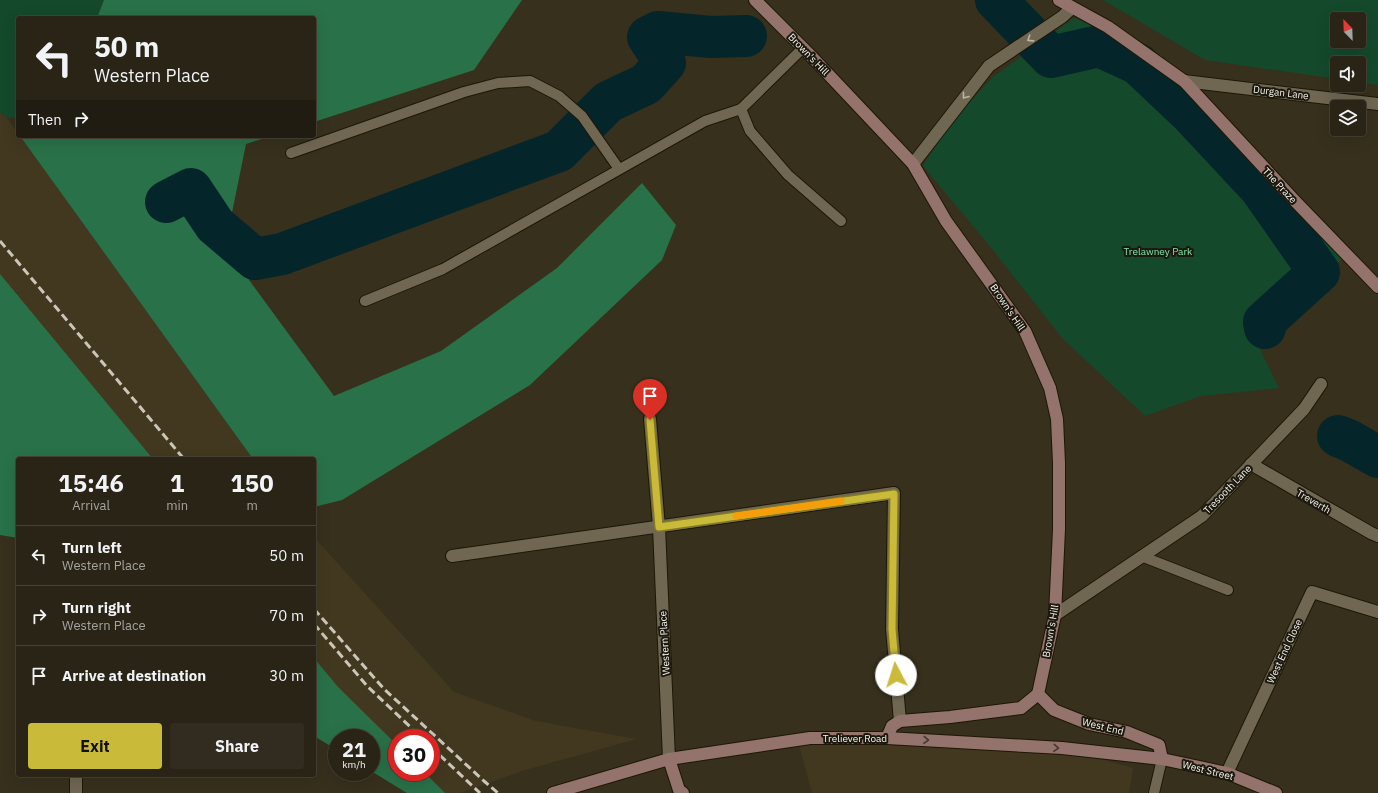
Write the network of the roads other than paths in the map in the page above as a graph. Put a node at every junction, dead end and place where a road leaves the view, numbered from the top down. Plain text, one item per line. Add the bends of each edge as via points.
1 (755, 0) edge
2 (1059, 0) edge
3 (1072, 8) junction
4 (803, 48) junction
5 (1184, 81) junction
6 (1378, 104) edge
7 (741, 109) junction
8 (291, 153) dead end
9 (913, 164) junction
10 (619, 169) junction
11 (841, 221) dead end
12 (1378, 287) edge
13 (365, 301) dead end
14 (1321, 384) dead end
15 (650, 420) dead end
16 (1251, 464) junction
17 (659, 527) junction
18 (1378, 536) edge
19 (452, 556) dead end
20 (1141, 556) junction
21 (1228, 590) dead end
22 (1378, 612) edge
23 (1055, 615) junction
24 (1038, 694) junction
25 (900, 720) junction
26 (888, 738) junction
27 (669, 759) junction
28 (1162, 759) junction
29 (1227, 773) junction
30 (76, 777) edge
31 (76, 793) edge
32 (553, 793) edge
33 (683, 793) edge
34 (1154, 793) edge
35 (1276, 793) edge

1 - 4 street, Brown's Hill
2 - 3 street, The Praze
3 - 5 street, The Praze via 1108,27
3 -> 9 street via 989,66
4 - 7 lane
4 - 9 street, Brown's Hill
5 - 6 street, Durgan Lane
5 - 12 street, The Praze
7 - 10 lane via 705,121
7 - 11 lane via 750,131 788,175
8 - 10 lane via 464,92 498,83 530,81 559,96 582,116
9 - 23 street, Brown's Hill via 946,221 1025,331 1050,388 1057,419 1059,463
10 - 13 lane via 443,269
14 - 16 street, Tresooth Lane via 1304,409
15 - 17 street, Western Place
16 - 18 street, Treverth
16 - 20 street, Tresooth Lane via 1202,516
17 - 19 street
17 - 25 street via 894,494 892,629
17 - 27 street, Western Place
20 - 21 lane
20 - 23 street, Tresooth Lane
22 - 29 street, West End Close via 1312,592
23 - 24 street, Brown's Hill
24 - 25 street via 1021,708
24 - 28 street, West End via 1054,710 1089,724 1127,732 1159,745
25 - 26 street via 892,726
26 - 27 street, Treliever Road via 810,738
26 -> 28 street, Treliever Road via 1062,748
27 - 32 street, Treliever Road
27 - 33 street via 679,790
28 - 29 street, West Street
28 - 34 lane
29 - 35 street, West Street
30 - 31 street

